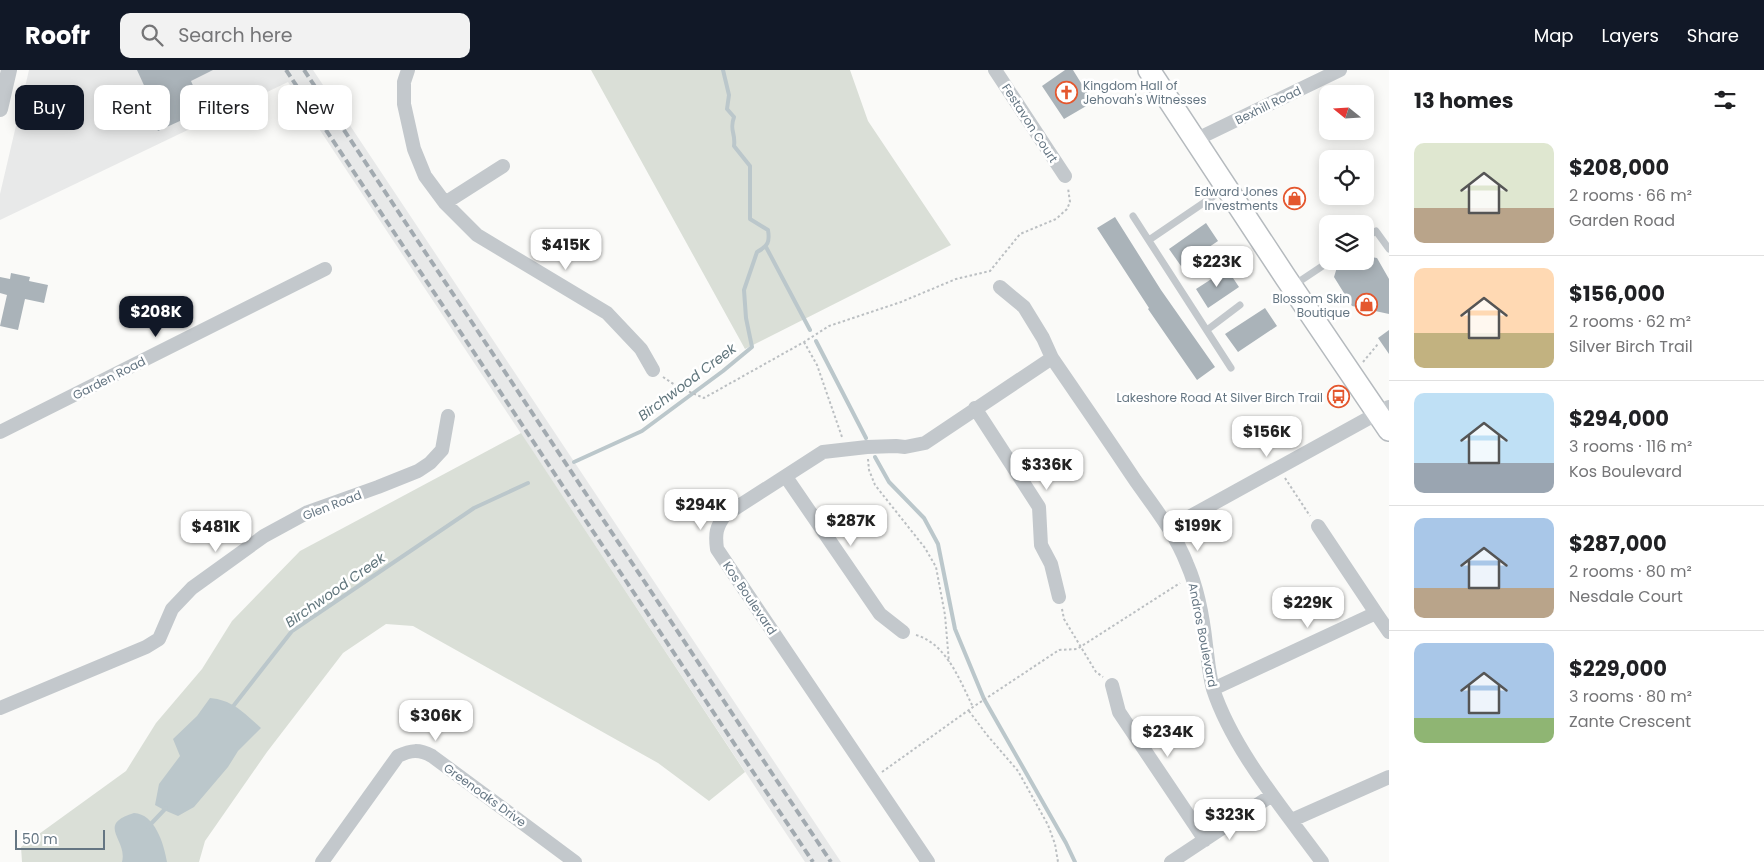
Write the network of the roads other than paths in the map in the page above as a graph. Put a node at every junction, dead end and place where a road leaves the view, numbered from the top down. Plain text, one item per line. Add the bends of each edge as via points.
1 (9, 70) edge
2 (408, 70) edge
3 (995, 70) edge
4 (1149, 70) edge
5 (1340, 70) edge
6 (0, 109) edge
7 (1195, 140) junction
8 (503, 166) dead end
9 (1065, 176) road end
10 (1227, 187) junction
11 (444, 203) junction
12 (1133, 216) dead end
13 (1374, 232) edge
14 (1149, 240) junction
15 (1389, 248) edge
16 (325, 269) dead end
17 (1319, 269) edge
18 (1000, 287) dead end
19 (1292, 287) junction
20 (1240, 305) dead end
21 (1207, 330) junction
22 (1052, 358) junction
23 (1231, 368) dead end
24 (652, 370) road end
25 (975, 408) junction
26 (448, 416) dead end
27 (1385, 417) edge
28 (0, 432) edge
29 (786, 477) junction
30 (1318, 526) road end
31 (1169, 528) junction
32 (1059, 597) road end
33 (1376, 613) junction
34 (902, 632) road end
35 (1389, 632) edge
36 (1112, 685) road end
37 (1213, 689) junction
38 (0, 708) edge
39 (1389, 777) edge
40 (1272, 795) junction
41 (1292, 820) junction
42 (1205, 840) junction
43 (322, 862) edge
44 (575, 862) edge
45 (928, 862) edge
46 (1171, 862) edge
47 (1322, 862) edge

1 - 6 street
2 - 11 street via 404,82 404,104 414,149 426,176
3 - 9 street, Festavon Court
4 - 7 main road
5 - 7 street, Bexhill Road
7 - 10 main road
8 - 11 street
10 - 14 lane
10 - 19 main road
11 - 24 street via 478,236 607,313 641,349
12 - 14 lane
13 - 15 lane
14 - 21 lane
16 - 28 street, Garden Road
17 - 19 lane
18 - 22 street, Andros Boulevard via 1024,307
19 - 27 main road
20 - 21 lane
21 - 23 lane
22 - 25 street, Kos Boulevard
22 - 31 street, Andros Boulevard
25 - 29 street, Kos Boulevard via 925,443 823,452
25 - 32 street via 1039,506 1041,545 1052,564
26 - 38 street, Glen Road via 442,450 418,471 308,512 264,536 192,588 172,609 159,639
27 - 31 street via 1279,468
29 - 34 street via 880,614
29 - 45 street, Kos Boulevard via 725,515 716,531 717,549
30 - 33 street
31 - 37 street, Andros Boulevard via 1192,576
33 - 35 street
33 - 37 street
36 - 42 street via 1119,712
37 - 40 street, Andros Boulevard via 1232,733
39 - 41 street
40 - 41 street, Andros Boulevard
40 - 42 street
41 - 47 street, Andros Boulevard
42 - 46 street
43 - 44 street, Greenoaks Drive via 398,756 410,750 432,756

